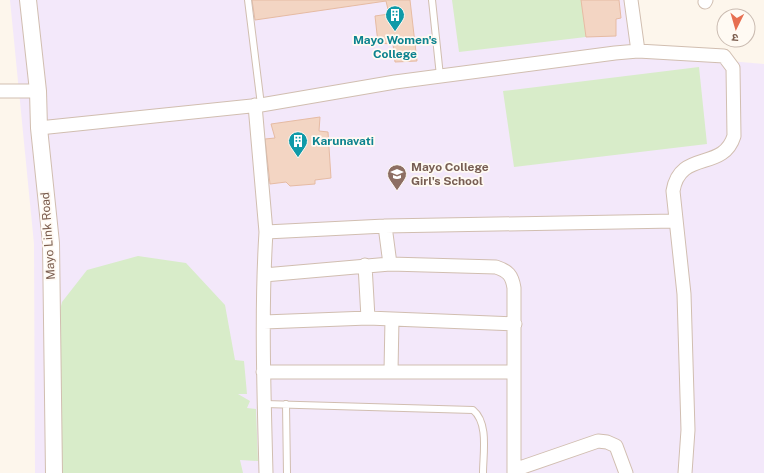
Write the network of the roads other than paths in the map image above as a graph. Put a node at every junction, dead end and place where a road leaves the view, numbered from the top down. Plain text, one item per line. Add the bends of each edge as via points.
1 (28, 0) edge
2 (248, 0) edge
3 (432, 0) edge
4 (630, 0) edge
5 (638, 51) junction
6 (440, 77) junction
7 (0, 91) edge
8 (38, 91) junction
9 (258, 105) junction
10 (39, 128) junction
11 (675, 221) junction
12 (385, 226) junction
13 (266, 232) junction
14 (390, 264) junction
15 (364, 265) junction
16 (264, 275) junction
17 (368, 318) junction
18 (392, 319) junction
19 (264, 322) junction
20 (515, 324) junction
21 (392, 371) junction
22 (263, 372) junction
23 (514, 372) junction
24 (265, 404) junction
25 (286, 404) junction
26 (514, 471) edge
27 (54, 473) edge
28 (266, 473) edge
29 (287, 473) edge
30 (483, 473) edge
31 (626, 473) edge
32 (685, 473) edge

1 - 8 street, Mayo Link Road
2 - 9 lane
3 - 6 lane
4 - 5 street
5 - 6 street
5 - 11 street via 724,56 733,68 734,136 731,145 724,154 686,167 678,175 673,191
6 - 9 street
7 - 8 street
8 - 10 street, Mayo Link Road
9 - 10 street
9 - 13 street
10 - 27 street, Mayo Link Road via 51,243
11 - 12 street
11 - 32 street via 684,294 688,430
12 - 13 street
12 - 14 street
13 - 16 street
14 - 15 street
14 - 20 street via 496,267 506,270 513,281
15 - 16 street
15 - 17 street
16 - 19 street
17 - 18 street
17 - 19 street
18 - 20 street
18 - 21 street
19 - 22 street
20 - 23 street
21 - 22 street
21 - 23 street
22 - 24 street
23 - 26 street
24 - 25 lane
24 - 28 street
25 - 29 lane
25 - 30 lane via 473,410 479,415 482,423
26 - 31 street via 598,441 616,446

